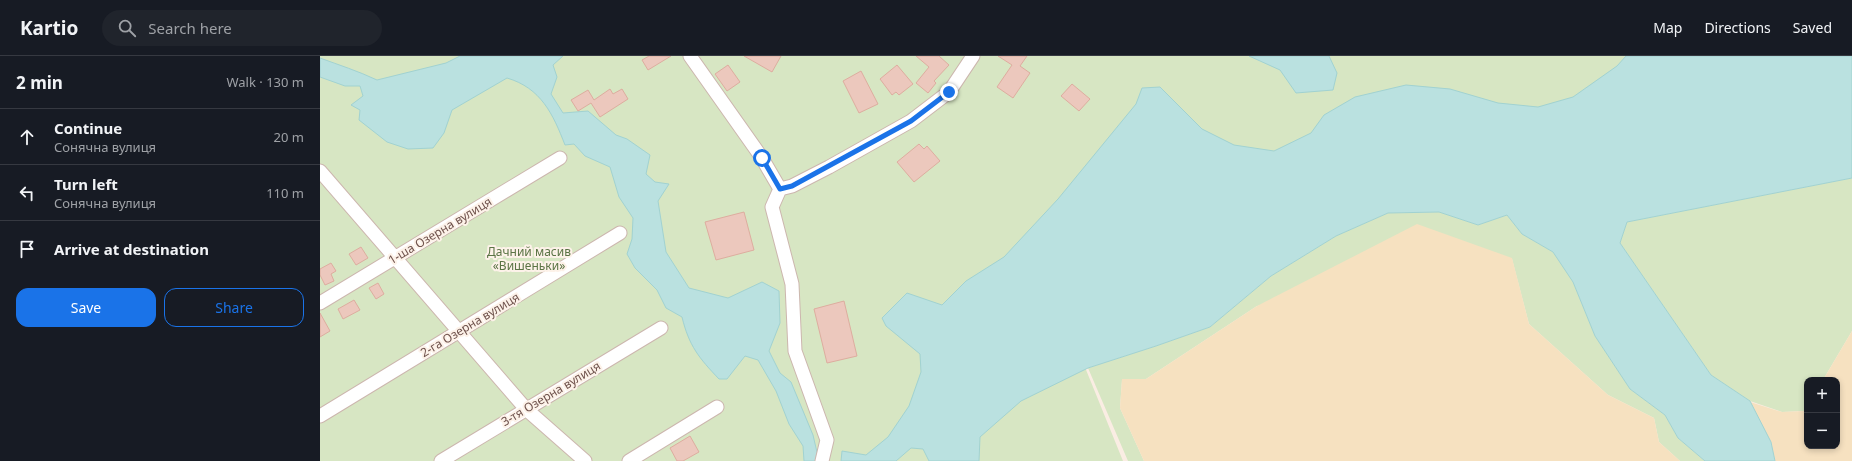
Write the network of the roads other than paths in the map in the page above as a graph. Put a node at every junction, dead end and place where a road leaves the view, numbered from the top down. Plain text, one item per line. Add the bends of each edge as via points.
1 (690, 56) edge
2 (973, 56) edge
3 (560, 158) dead end
4 (320, 171) edge
5 (324, 184) edge
6 (780, 189) junction
7 (620, 233) dead end
8 (396, 257) junction
9 (320, 303) edge
10 (661, 328) dead end
11 (460, 331) junction
12 (717, 407) dead end
13 (526, 409) junction
14 (320, 416) edge
15 (441, 461) edge
16 (585, 461) edge
17 (629, 461) edge
18 (822, 461) edge

1 - 6 street via 762,158
2 - 6 street via 949,92 911,121 792,186
3 - 8 street, 1-ша Озерна вулиця
4 - 5 street
5 - 8 street
6 - 18 street via 772,207 792,284 795,351 827,440
7 - 11 street, 2-га Озерна вулиця
8 - 9 street, 1-ша Озерна вулиця
8 - 11 street
10 - 13 street, 3-тя Озерна вулиця
11 - 13 street
11 - 14 street, 2-га Озерна вулиця
12 - 17 street
13 - 15 street, 3-тя Озерна вулиця
13 - 16 street

